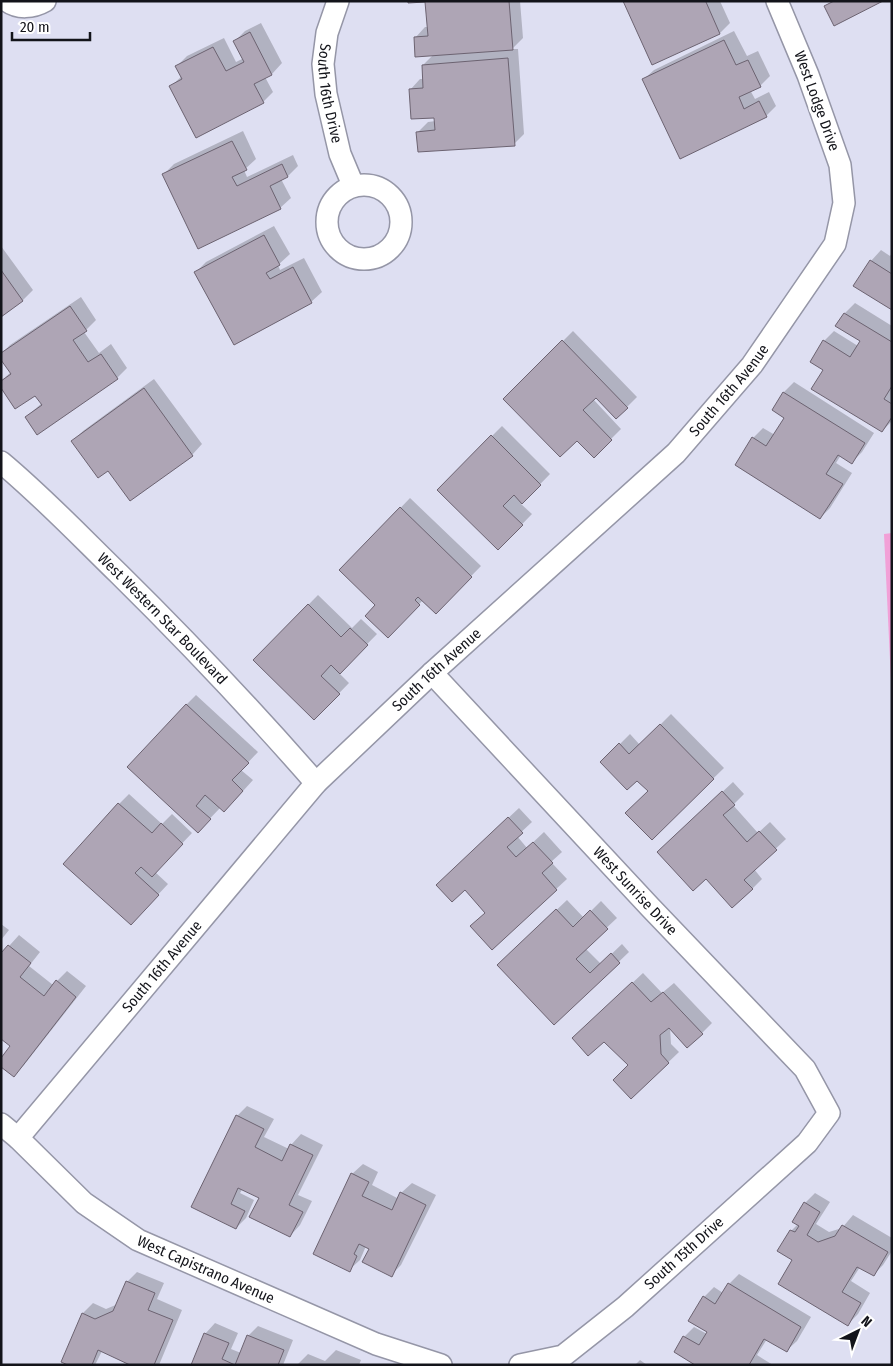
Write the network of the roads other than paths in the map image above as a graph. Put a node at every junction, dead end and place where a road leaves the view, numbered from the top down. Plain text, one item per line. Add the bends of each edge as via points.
1 (7, 1) edge
2 (44, 1) edge
3 (338, 1) edge
4 (778, 1) edge
5 (354, 185) dead end
6 (844, 203) joint
7 (1, 462) edge
8 (432, 673) junction
9 (316, 783) junction
10 (829, 1113) joint
11 (1, 1124) edge
12 (18, 1138) junction
13 (441, 1365) edge
14 (520, 1365) edge

1 - 2 street via 27,7
3 - 5 street, South 16th Drive via 327,33 322,64 340,154
4 - 6 street, West Lodge Drive via 840,165
6 - 8 street, South 16th Avenue via 835,244 752,365 676,453
7 - 9 street, West Western Star Boulevard via 33,489 156,610
8 - 9 street, South 16th Avenue
8 - 10 street, West Sunrise Drive via 805,1069
9 - 12 street, South 16th Avenue
10 - 14 street, South 15th Drive via 807,1143 625,1307 563,1356
11 - 12 street, West Capistrano Avenue
12 - 13 street, West Capistrano Avenue via 84,1203 138,1240 376,1344

